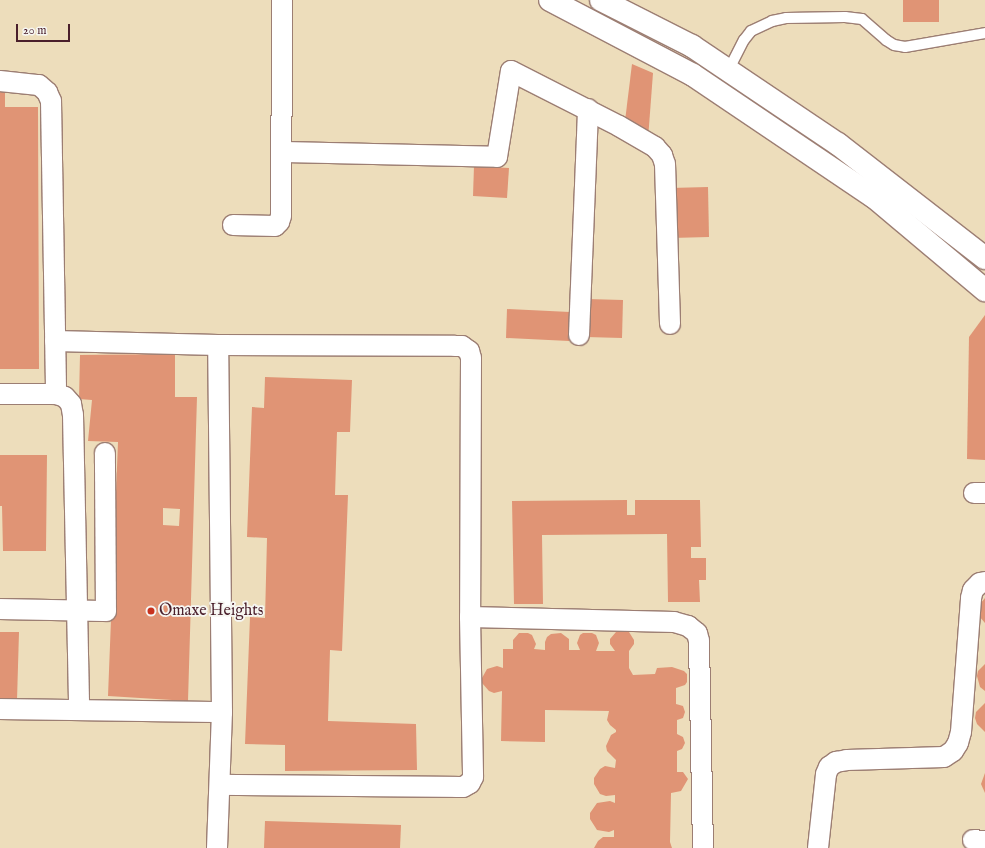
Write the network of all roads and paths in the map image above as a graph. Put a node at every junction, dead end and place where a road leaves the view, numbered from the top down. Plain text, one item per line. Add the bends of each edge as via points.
1 (282, 0) edge
2 (550, 0) edge
3 (601, 0) edge
4 (985, 33) edge
5 (728, 71) junction
6 (0, 81) edge
7 (717, 91) junction
8 (588, 109) junction
9 (283, 152) junction
10 (233, 225) dead end
11 (985, 258) edge
12 (985, 290) edge
13 (670, 324) dead end
14 (579, 335) dead end
15 (56, 342) junction
16 (218, 345) junction
17 (0, 394) edge
18 (56, 394) junction
19 (105, 453) dead end
20 (985, 582) edge
21 (0, 609) edge
22 (76, 611) junction
23 (470, 617) junction
24 (0, 708) edge
25 (79, 709) junction
26 (222, 712) junction
27 (220, 785) junction
28 (217, 848) edge
29 (703, 848) edge
30 (818, 848) edge

1 - 9 street
2 - 7 street via 693,75
3 - 5 street via 692,46
4 - 5 lane via 905,47 894,45 862,19 786,18 772,21 751,31
5 - 7 lane
5 - 11 street via 838,144
6 - 15 street via 39,84 51,101
7 - 12 street via 874,196
8 - 9 street via 511,71 497,157
8 - 13 street via 655,146 662,155 665,164
8 - 14 street
9 - 10 street via 280,222 269,227
15 - 16 street
15 - 18 street
16 - 23 street via 462,346 468,351 471,358
16 - 26 street
17 - 18 street
18 - 22 street via 65,397 71,404 73,416
19 - 22 street via 106,611
20 - 30 street via 973,590 971,598 958,743 953,751 944,757 847,760 832,765 826,774
21 - 22 street
22 - 25 street
23 - 27 street via 473,777 470,783 463,787
23 - 29 street via 674,622 688,626 697,633
24 - 25 street
25 - 26 street
26 - 27 street
27 - 28 street

